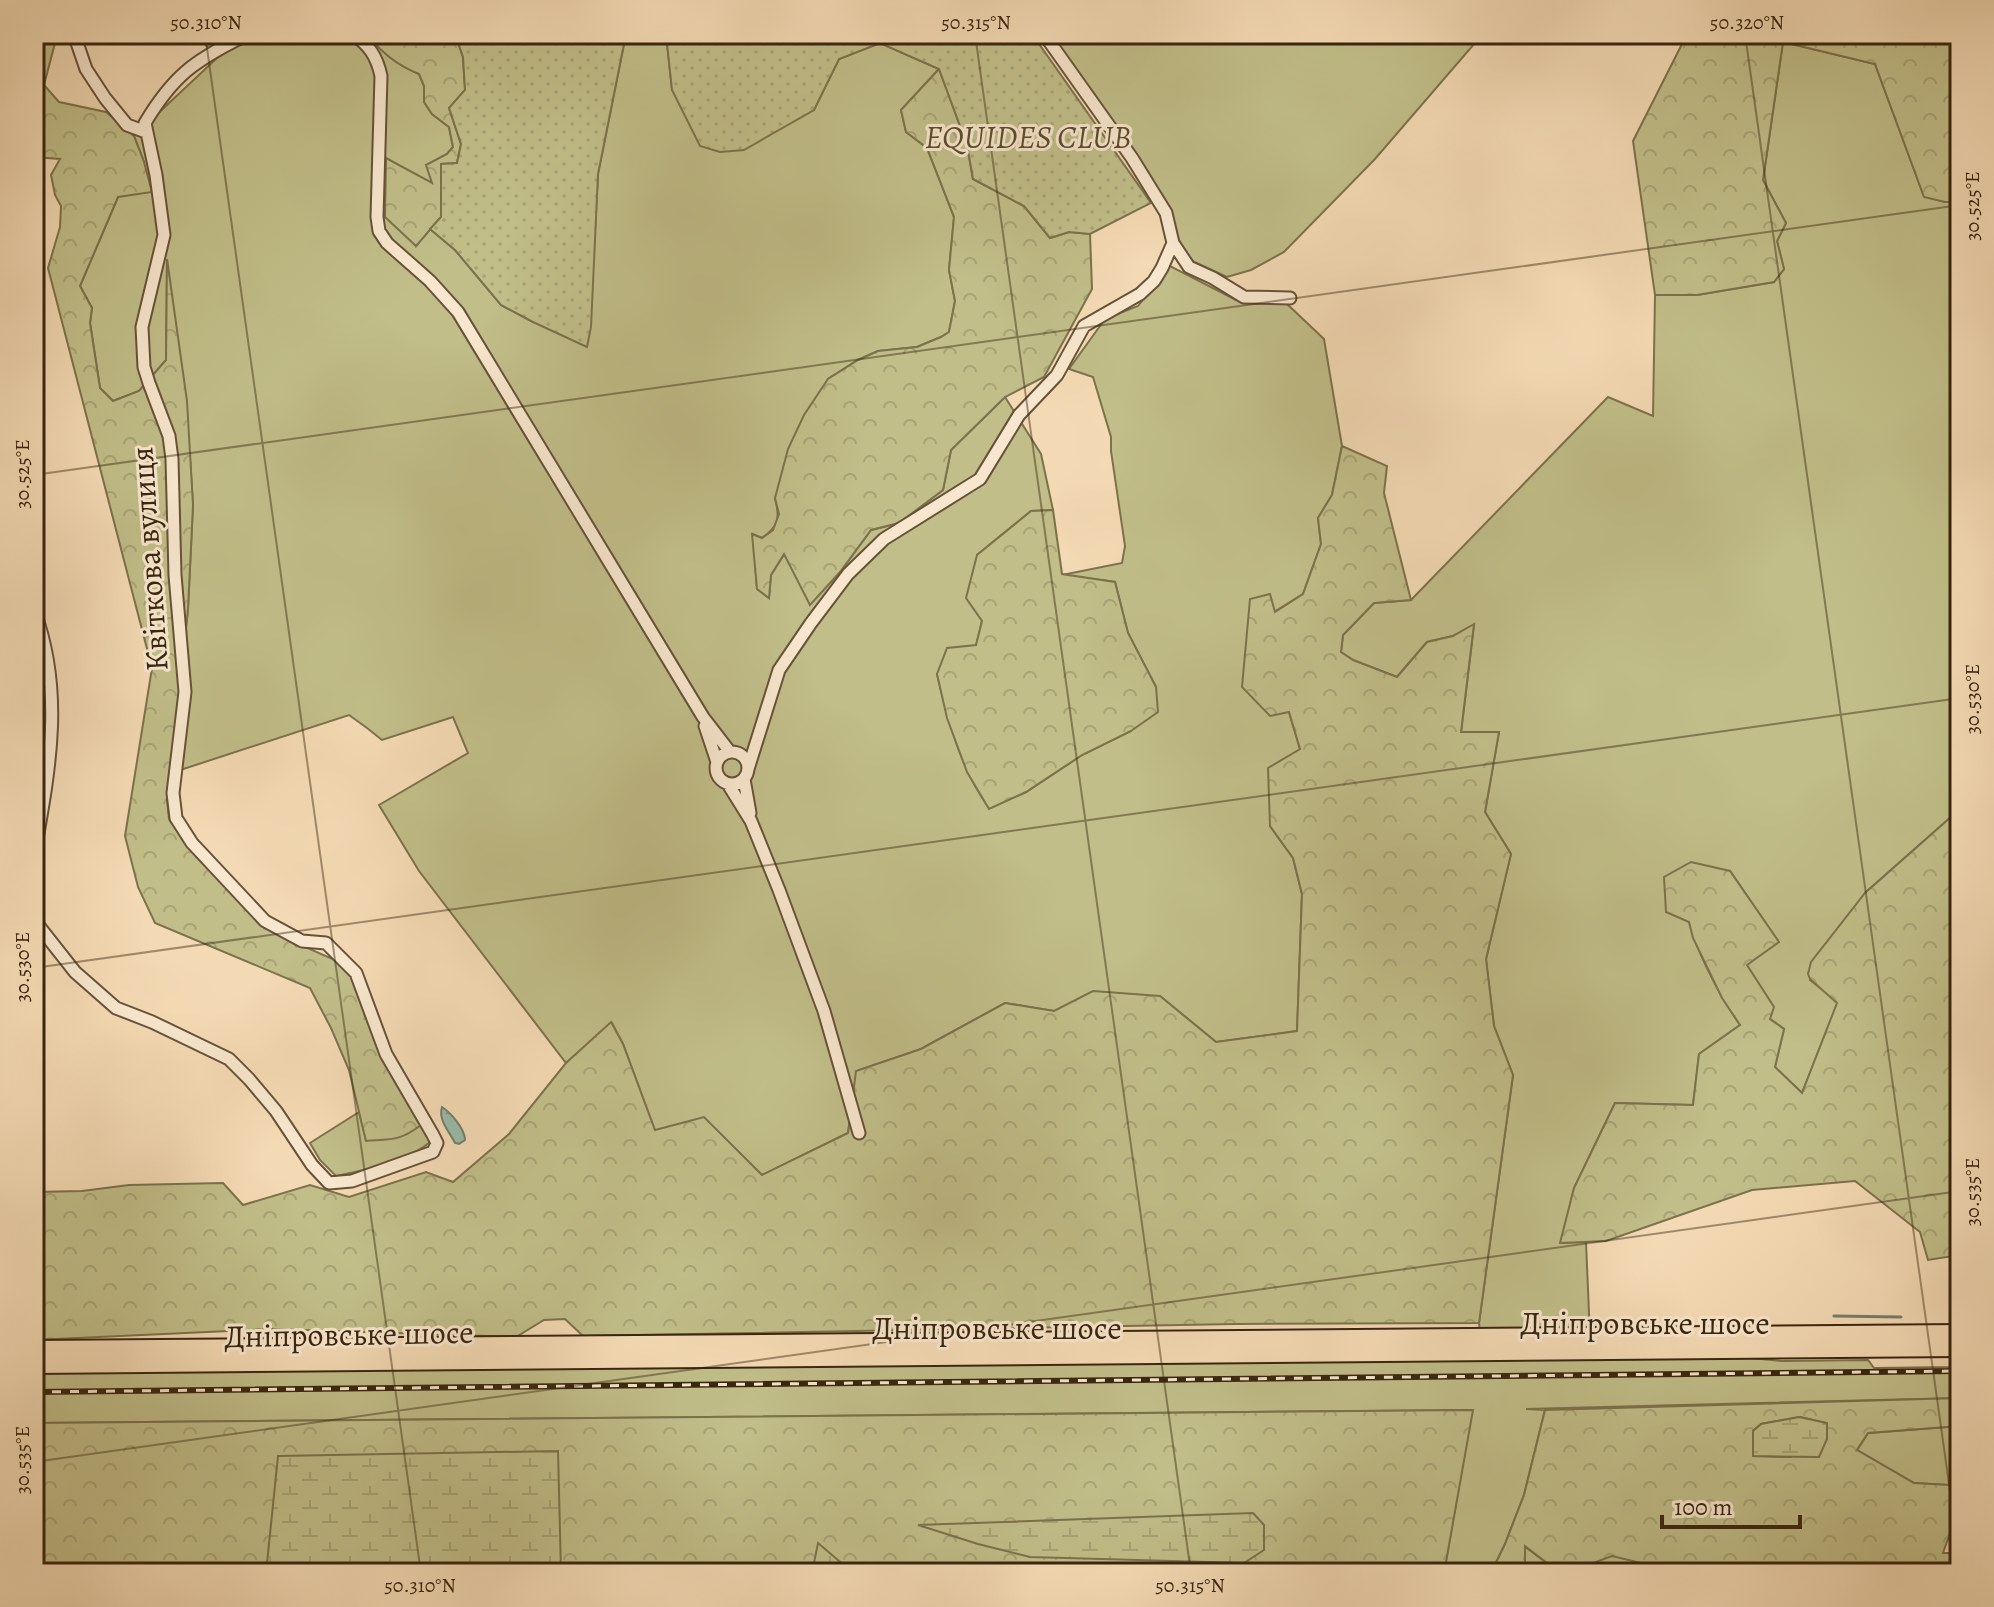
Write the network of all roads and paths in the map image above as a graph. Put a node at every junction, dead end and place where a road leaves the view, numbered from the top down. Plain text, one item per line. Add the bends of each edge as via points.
1 (74, 34) edge
2 (284, 34) edge
3 (352, 34) edge
4 (1044, 34) edge
5 (242, 36) edge
6 (146, 132) junction
7 (1173, 243) junction
8 (1290, 298) dead end
9 (34, 610) edge
10 (703, 717) junction
11 (759, 735) junction
12 (732, 752) junction
13 (717, 762) junction
14 (746, 774) junction
15 (728, 784) junction
16 (751, 821) junction
17 (34, 856) edge
18 (34, 920) edge
19 (859, 1133) dead end
20 (1960, 1333) edge
21 (1960, 1348) edge
22 (34, 1349) edge
23 (34, 1365) edge

1 - 6 street via 86,69 105,98 127,125
2 - 5 street
3 - 10 street via 372,50 381,76 379,231 458,312
4 - 7 street via 1166,213
5 - 6 street via 184,71 159,99 145,123
6 - 18 street, Квіткова вулиця via 164,235 142,327 144,367 172,459 185,692 173,793 176,818 192,843 265,921 302,941 326,943 356,973 386,1054 437,1143 433,1152 352,1181 329,1183 229,1059 116,1008 75,972
7 - 8 street via 1189,267 1244,297
7 - 11 street via 1154,281 1084,326 1057,375 1019,415 980,479 884,539 848,574 779,670
9 - 17 street via 53,696 47,782
10 - 12 street
10 - 13 street
11 - 12 street via 749,748
11 - 14 street
12 - 13 street
12 - 14 street via 745,758
13 - 15 street via 716,773
14 - 15 street
14 - 16 street
15 - 16 street
16 - 19 street via 824,1011
20 - 22 main road, Дніпровське шосе
21 - 23 main road, Дніпровське шосе

